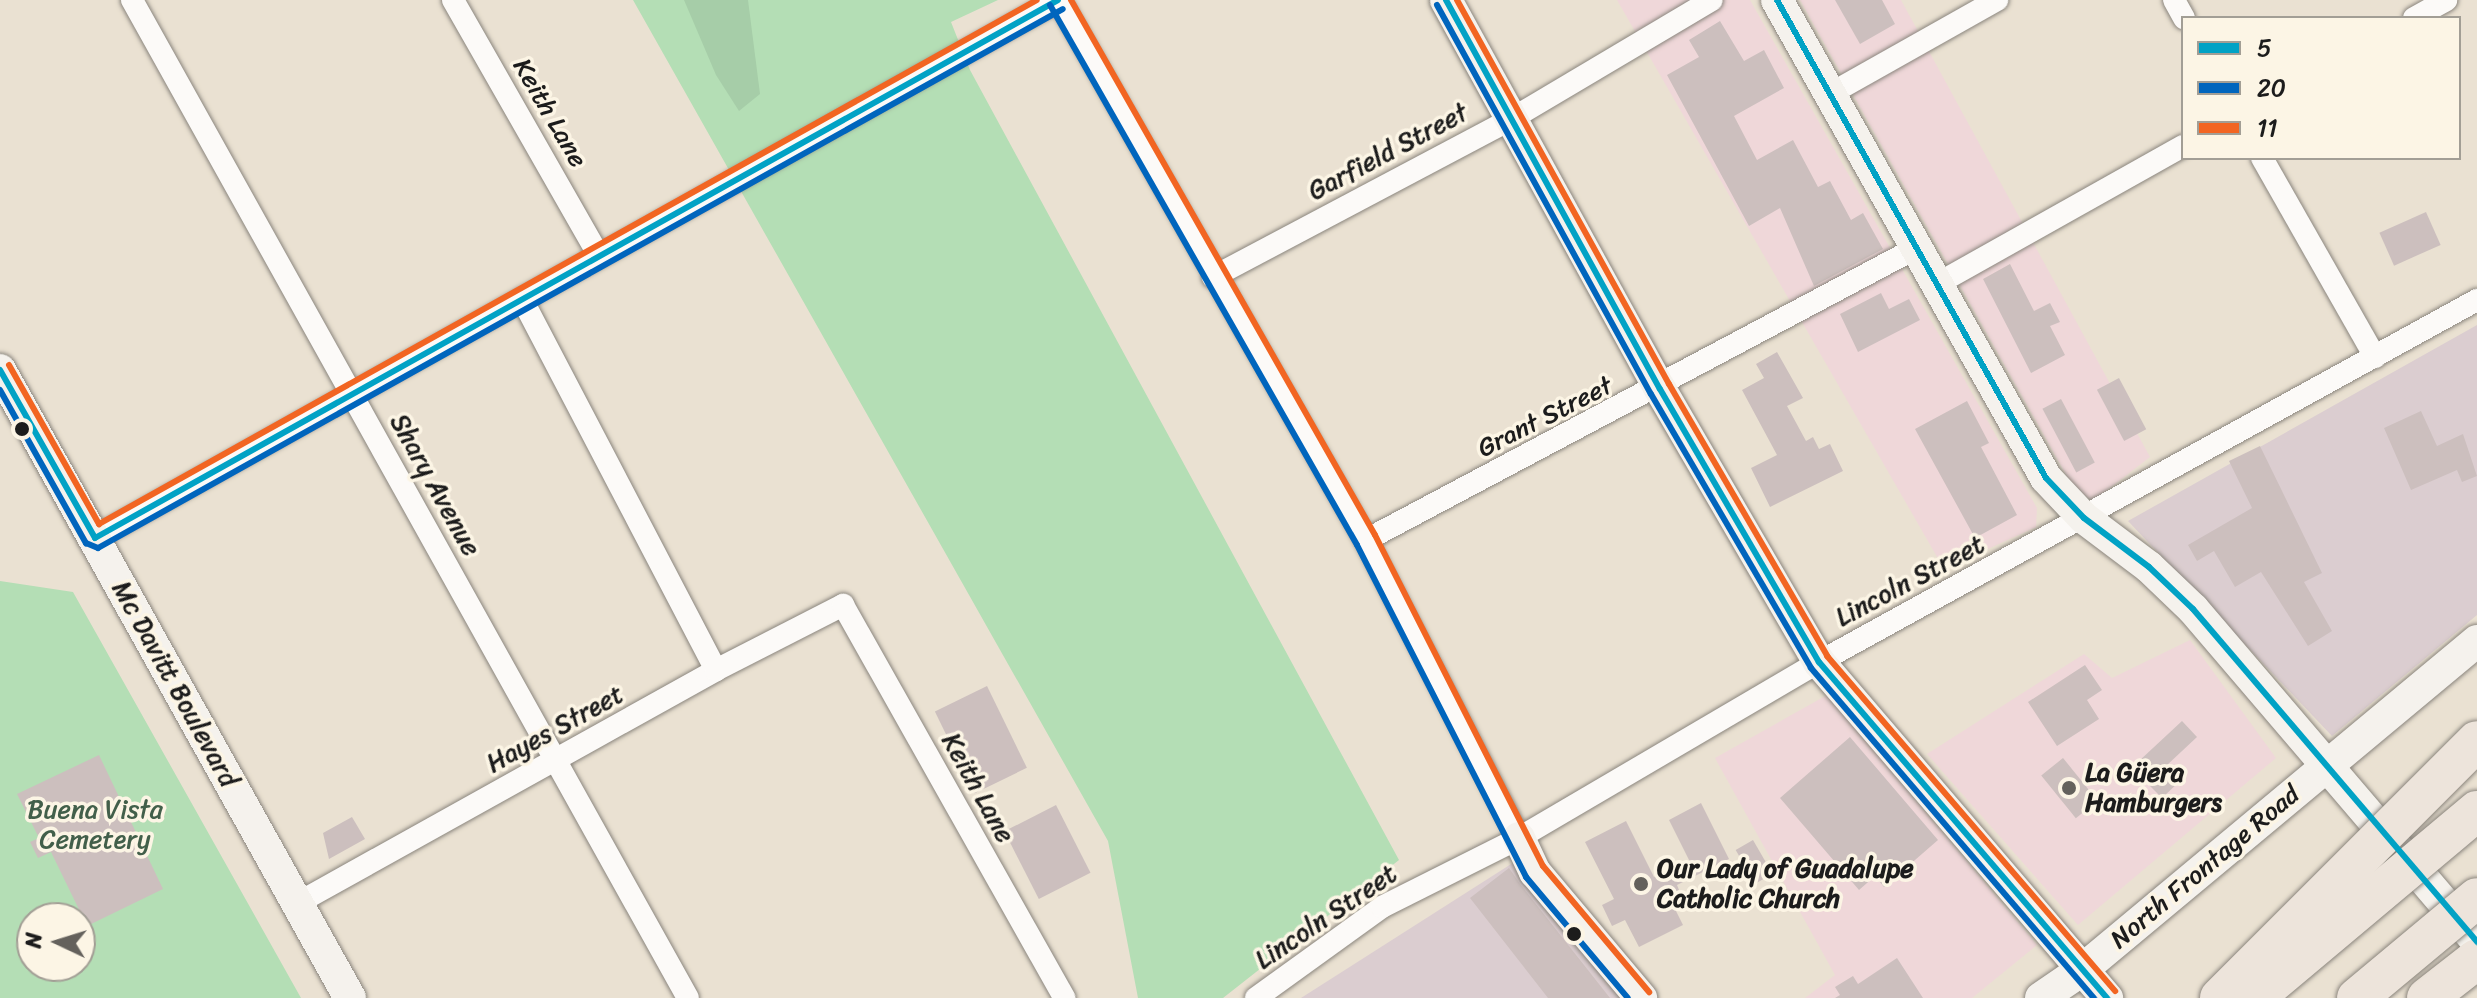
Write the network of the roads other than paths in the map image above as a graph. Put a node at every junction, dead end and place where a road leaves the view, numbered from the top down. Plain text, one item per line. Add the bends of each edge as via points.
1 (132, 0) edge
2 (453, 0) edge
3 (1059, 0) edge
4 (1446, 0) edge
5 (1712, 0) edge
6 (1777, 0) edge
7 (1997, 0) edge
8 (2446, 0) edge
9 (2418, 16) edge
10 (1830, 94) junction
11 (1513, 118) junction
12 (2181, 147) edge
13 (2263, 160) edge
14 (1916, 248) junction
15 (598, 254) junction
16 (1213, 277) junction
17 (1937, 284) junction
18 (522, 299) junction
19 (2477, 300) edge
20 (2375, 357) junction
21 (0, 370) edge
22 (1660, 389) junction
23 (352, 391) junction
24 (2084, 518) junction
25 (95, 538) junction
26 (1366, 540) junction
27 (843, 605) joint
28 (2477, 641) edge
29 (1819, 662) junction
30 (716, 670) junction
31 (2477, 741) edge
32 (554, 763) junction
33 (2326, 767) junction
34 (2477, 811) edge
35 (1519, 838) junction
36 (2477, 898) edge
37 (296, 904) junction
38 (2477, 942) edge
39 (2477, 959) edge
40 (2082, 970) junction
41 (350, 998) edge
42 (688, 998) edge
43 (1064, 998) edge
44 (1256, 998) edge
45 (1641, 998) edge
46 (2041, 998) edge
47 (2107, 998) edge
48 (2220, 998) edge
49 (2254, 998) edge
50 (2357, 998) edge
51 (2427, 998) edge

1 - 23 street, Shary Avenue
2 - 15 street, Keith Lane
3 - 15 street
3 - 16 street
4 - 11 street
5 - 11 street, Garfield Street
6 - 10 street
7 - 10 street
8 - 9 street
10 - 14 street
11 - 16 street, Garfield Street
11 - 22 street
12 - 17 street
13 - 20 street
14 - 17 street
14 - 22 street, Grant Street
15 - 18 street
16 - 26 street
17 - 24 street via 2046,478
18 - 23 street
18 - 30 street
19 - 20 street, Lincoln Street
20 - 24 street, Lincoln Street
21 - 25 street, Mc Davitt Boulevard
22 - 26 street, Grant Street
22 - 29 street
23 - 25 street
23 - 32 street, Shary Avenue
24 - 29 street, Lincoln Street
24 - 33 street via 2149,567 2193,609
25 - 37 street, Mc Davitt Boulevard
26 - 35 street
27 - 30 street, Hayes Street
27 - 43 street, Keith Lane
28 - 33 street, North Frontage Road
29 - 35 street, Lincoln Street
29 - 40 street
30 - 32 street, Hayes Street
31 - 48 highway, bridge
32 - 37 street, Hayes Street
32 - 42 street, Shary Avenue
33 - 38 street
33 - 40 street, North Frontage Road
34 - 49 highway, bridge
35 - 44 street, Lincoln Street via 1382,907
35 - 45 street via 1535,872
36 - 50 highway, bridge
37 - 41 street, Mc Davitt Boulevard
39 - 51 highway
40 - 46 street, North Frontage Road
40 - 47 street

